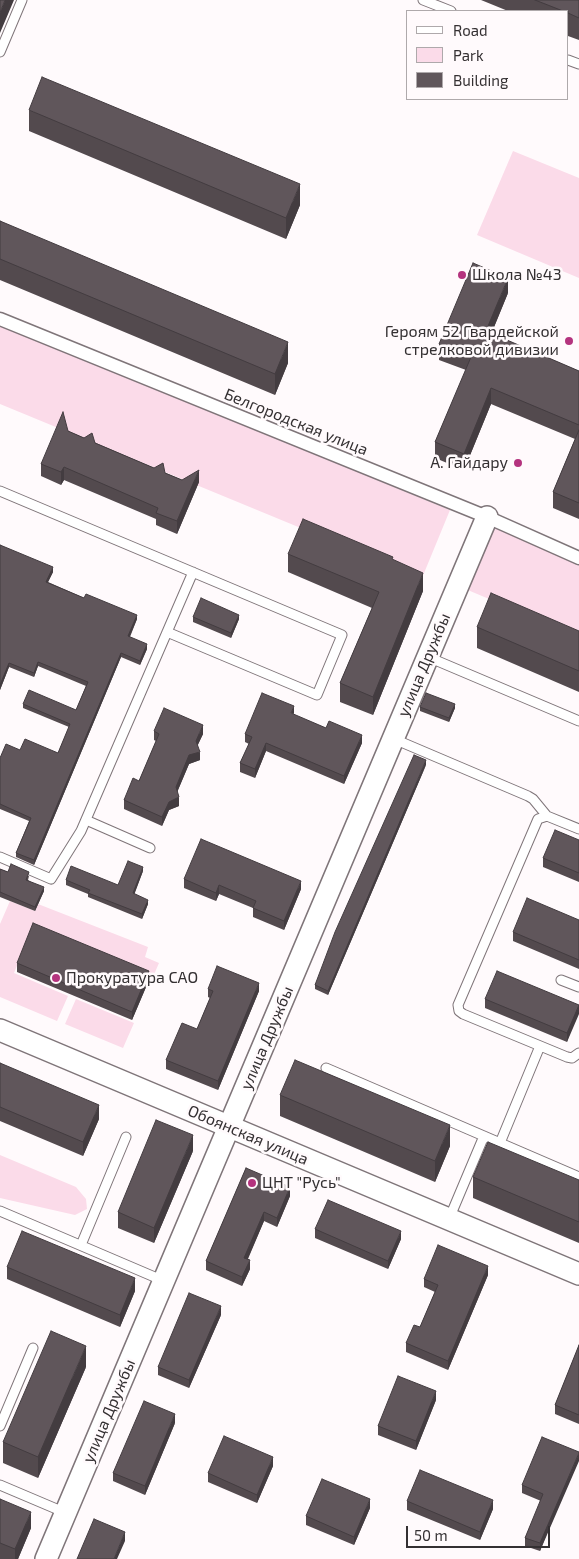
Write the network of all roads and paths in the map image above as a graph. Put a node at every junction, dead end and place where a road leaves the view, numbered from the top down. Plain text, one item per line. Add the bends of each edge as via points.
1 (22, 0) edge
2 (423, 0) edge
3 (448, 10) edge
4 (0, 52) edge
5 (0, 319) edge
6 (0, 492) edge
7 (486, 517) junction
8 (579, 558) edge
9 (193, 572) junction
10 (167, 632) junction
11 (428, 657) junction
12 (579, 721) edge
13 (393, 738) junction
14 (547, 816) junction
15 (86, 820) junction
16 (579, 829) edge
17 (150, 848) dead end
18 (0, 857) edge
19 (561, 980) dead end
20 (579, 987) edge
21 (0, 1030) edge
22 (540, 1046) junction
23 (579, 1052) edge
24 (326, 1068) dead end
25 (230, 1127) junction
26 (484, 1136) junction
27 (126, 1137) dead end
28 (500, 1143) junction
29 (579, 1177) edge
30 (0, 1211) edge
31 (449, 1219) junction
32 (80, 1245) junction
33 (579, 1274) edge
34 (165, 1281) junction
35 (33, 1348) dead end
36 (0, 1426) edge
37 (0, 1485) edge
38 (66, 1513) junction
39 (46, 1559) edge

1 - 4 lane
2 - 3 lane
5 - 7 street, Белгородская улица
6 - 9 lane
7 - 8 street, Белгородская улица
7 - 11 street, улица Дружбы
9 - 10 lane
9 - 10 lane via 342,635 317,695
10 - 15 lane
11 - 12 lane
11 - 13 street, улица Дружбы
13 - 14 lane via 528,796
13 - 25 street, улица Дружбы
14 - 16 lane
14 - 22 lane via 537,822 458,1005 463,1014
15 - 17 lane
15 - 18 lane via 51,879
19 - 20 lane
21 - 25 street, Обоянская улица
22 - 23 lane via 570,1058
22 - 28 lane
24 - 26 lane
25 - 31 street, Обоянская улица
25 - 34 street, улица Дружбы
26 - 28 lane
26 - 31 lane
27 - 32 lane
28 - 29 lane
30 - 32 lane
31 - 33 street, Обоянская улица
32 - 34 lane
34 - 38 street, улица Дружбы
35 - 36 lane
37 - 38 lane
38 - 39 street, улица Дружбы

